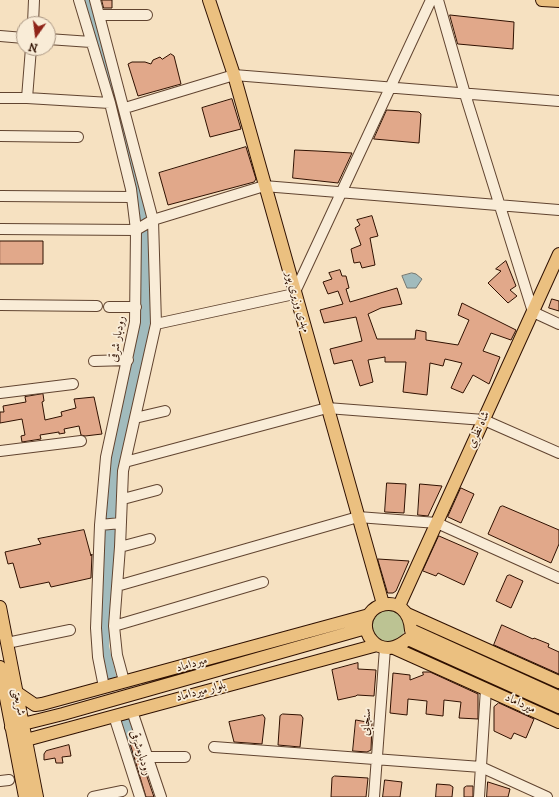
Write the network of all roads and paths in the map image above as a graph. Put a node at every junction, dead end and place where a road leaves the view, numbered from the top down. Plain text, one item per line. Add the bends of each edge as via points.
1 (34, 0) edge
2 (79, 0) edge
3 (95, 0) edge
4 (209, 0) edge
5 (431, 0) edge
6 (438, 0) edge
7 (542, 0) edge
8 (559, 1) edge
9 (100, 15) junction
10 (147, 15) dead end
11 (33, 16) edge
12 (0, 36) edge
13 (16, 37) edge
14 (56, 40) edge
15 (91, 42) junction
16 (31, 56) edge
17 (234, 75) junction
18 (390, 88) junction
19 (465, 94) junction
20 (0, 98) edge
21 (28, 98) junction
22 (559, 101) edge
23 (110, 103) junction
24 (125, 108) junction
25 (0, 136) edge
26 (78, 137) dead end
27 (264, 186) junction
28 (341, 192) junction
29 (0, 196) edge
30 (131, 197) junction
31 (499, 205) junction
32 (559, 210) edge
33 (153, 220) junction
34 (0, 229) edge
35 (136, 230) junction
36 (559, 254) edge
37 (294, 294) junction
38 (0, 305) edge
39 (97, 306) dead end
40 (109, 307) dead end
41 (136, 307) junction
42 (533, 312) junction
43 (156, 324) junction
44 (559, 324) edge
45 (128, 360) junction
46 (94, 361) dead end
47 (73, 384) dead end
48 (0, 393) edge
49 (327, 408) junction
50 (165, 411) dead end
51 (135, 418) junction
52 (484, 420) junction
53 (81, 441) dead end
54 (0, 452) edge
55 (559, 453) edge
56 (125, 462) junction
57 (157, 490) dead end
58 (123, 499) junction
59 (358, 517) junction
60 (121, 523) junction
61 (437, 523) junction
62 (100, 525) junction
63 (150, 539) dead end
64 (120, 547) junction
65 (559, 578) edge
66 (263, 582) dead end
67 (117, 586) junction
68 (383, 604) junction
69 (0, 607) edge
70 (403, 610) junction
71 (369, 615) junction
72 (114, 626) junction
73 (366, 628) junction
74 (70, 630) dead end
75 (409, 635) junction
76 (7, 643) junction
77 (314, 643) junction
78 (385, 647) junction
79 (322, 660) junction
80 (0, 667) edge
81 (214, 670) junction
82 (167, 671) junction
83 (124, 681) junction
84 (559, 682) edge
85 (104, 687) junction
86 (2, 689) edge
87 (486, 689) junction
88 (16, 692) junction
89 (559, 697) edge
90 (559, 707) edge
91 (132, 711) junction
92 (63, 714) junction
93 (114, 716) junction
94 (559, 722) edge
95 (17, 725) junction
96 (66, 729) junction
97 (20, 742) junction
98 (214, 747) dead end
99 (148, 757) junction
100 (185, 757) dead end
101 (378, 758) junction
102 (481, 767) junction
103 (122, 791) dead end
104 (25, 797) edge
105 (37, 797) edge
106 (93, 797) edge
107 (140, 797) edge
108 (162, 797) edge
109 (374, 797) edge
110 (479, 797) edge
111 (547, 797) edge

1 - 11 street
2 - 15 street, رودبار شرقی
3 - 9 street
4 - 17 main road, مهدی وزیری پور
5 - 18 street
6 - 19 street
7 - 8 main road
9 - 10 street
9 - 24 street
12 - 13 street
14 - 15 street
15 - 23 street, رودبار شرقی
16 - 21 street
17 - 18 street
17 - 24 street
17 - 27 main road, مهدی وزیری پور
18 - 19 street
18 - 28 street
19 - 22 street
19 - 31 street
20 - 21 street
21 - 23 street
23 - 30 street, رودبار شرقی
24 - 33 street
25 - 26 street
27 - 28 street
27 - 33 street
27 - 37 main road, مهدی وزیری پور
28 - 31 street
28 - 37 street
29 - 30 street
30 - 35 street, رودبار شرقی
31 - 32 street
31 - 42 street
33 - 35 street
33 - 43 street
34 - 35 street
35 - 41 street, رودبار شرقی
36 - 42 main road, شاه نظری
37 - 43 street
37 - 49 main road, مهدی وزیری پور
38 - 39 street
40 - 41 street
41 - 45 street, رودبار شرقی
42 - 44 street
42 - 52 main road, شاه نظری
43 - 51 street
45 - 46 street
45 - 62 street, رودبار شرقی via 106,457
47 - 48 street
49 - 52 street
49 - 56 street
49 - 59 main road, مهدی وزیری پور
50 - 51 street
51 - 56 street
52 - 55 street
52 - 61 main road, شاه نظری
53 - 54 street
56 - 58 street
57 - 58 street
58 - 60 street
59 - 61 street
59 - 67 street
59 - 68 main road, مهدی وزیری پور
60 - 62 street
60 - 64 street
61 - 65 street
61 - 70 main road, شاه نظری
62 - 85 street, رودبار شرقی via 96,628 98,658
63 - 64 street
64 - 67 street
66 - 72 street
67 - 72 street
68 - 70 main road via 394,604
68 - 71 main road
69 - 76 main road, شریعتی
70 - 75 main road via 410,620
70 - 84 main road
71 - 73 main road
71 - 82 main road, میرداماد
72 - 83 street via 116,655
73 - 77 main road, بلوار میرداماد
73 - 78 main road via 371,639
74 - 76 street
75 - 78 main road
75 - 89 main road
75 - 90 main road
76 - 88 main road, شریعتی
77 - 79 main road via 332,646 332,650
77 - 81 main road, بلوار میرداماد
78 - 79 main road, بلوار میرداماد
78 - 87 main road, میرداماد
78 - 101 street, سنجابی
79 - 91 main road, بلوار میرداماد
80 - 86 main road, شریعتی
81 - 82 main road
81 - 92 main road, بلوار میرداماد
82 - 83 main road, میرداماد
83 - 85 main road, میرداماد
85 - 88 main road, میرداماد via 36,704
86 - 95 main road, شریعتی
87 - 94 main road, میرداماد
87 - 102 street
88 - 95 main road, شریعتی
91 - 93 main road, بلوار میرداماد
91 - 99 street
92 - 95 main road, بلوار میرداماد
92 - 96 main road via 60,723
93 - 96 main road, بلوار میرداماد
93 - 107 street, رودبار شرقی
95 - 97 main road, شریعتی
96 - 97 main road, بلوار میرداماد
97 - 104 main road, شریعتی
97 - 105 main road, شریعتی
98 - 101 street
99 - 100 street
99 - 108 street
101 - 102 street
101 - 109 street, سنجابی
102 - 110 street
102 - 111 street
103 - 106 street

